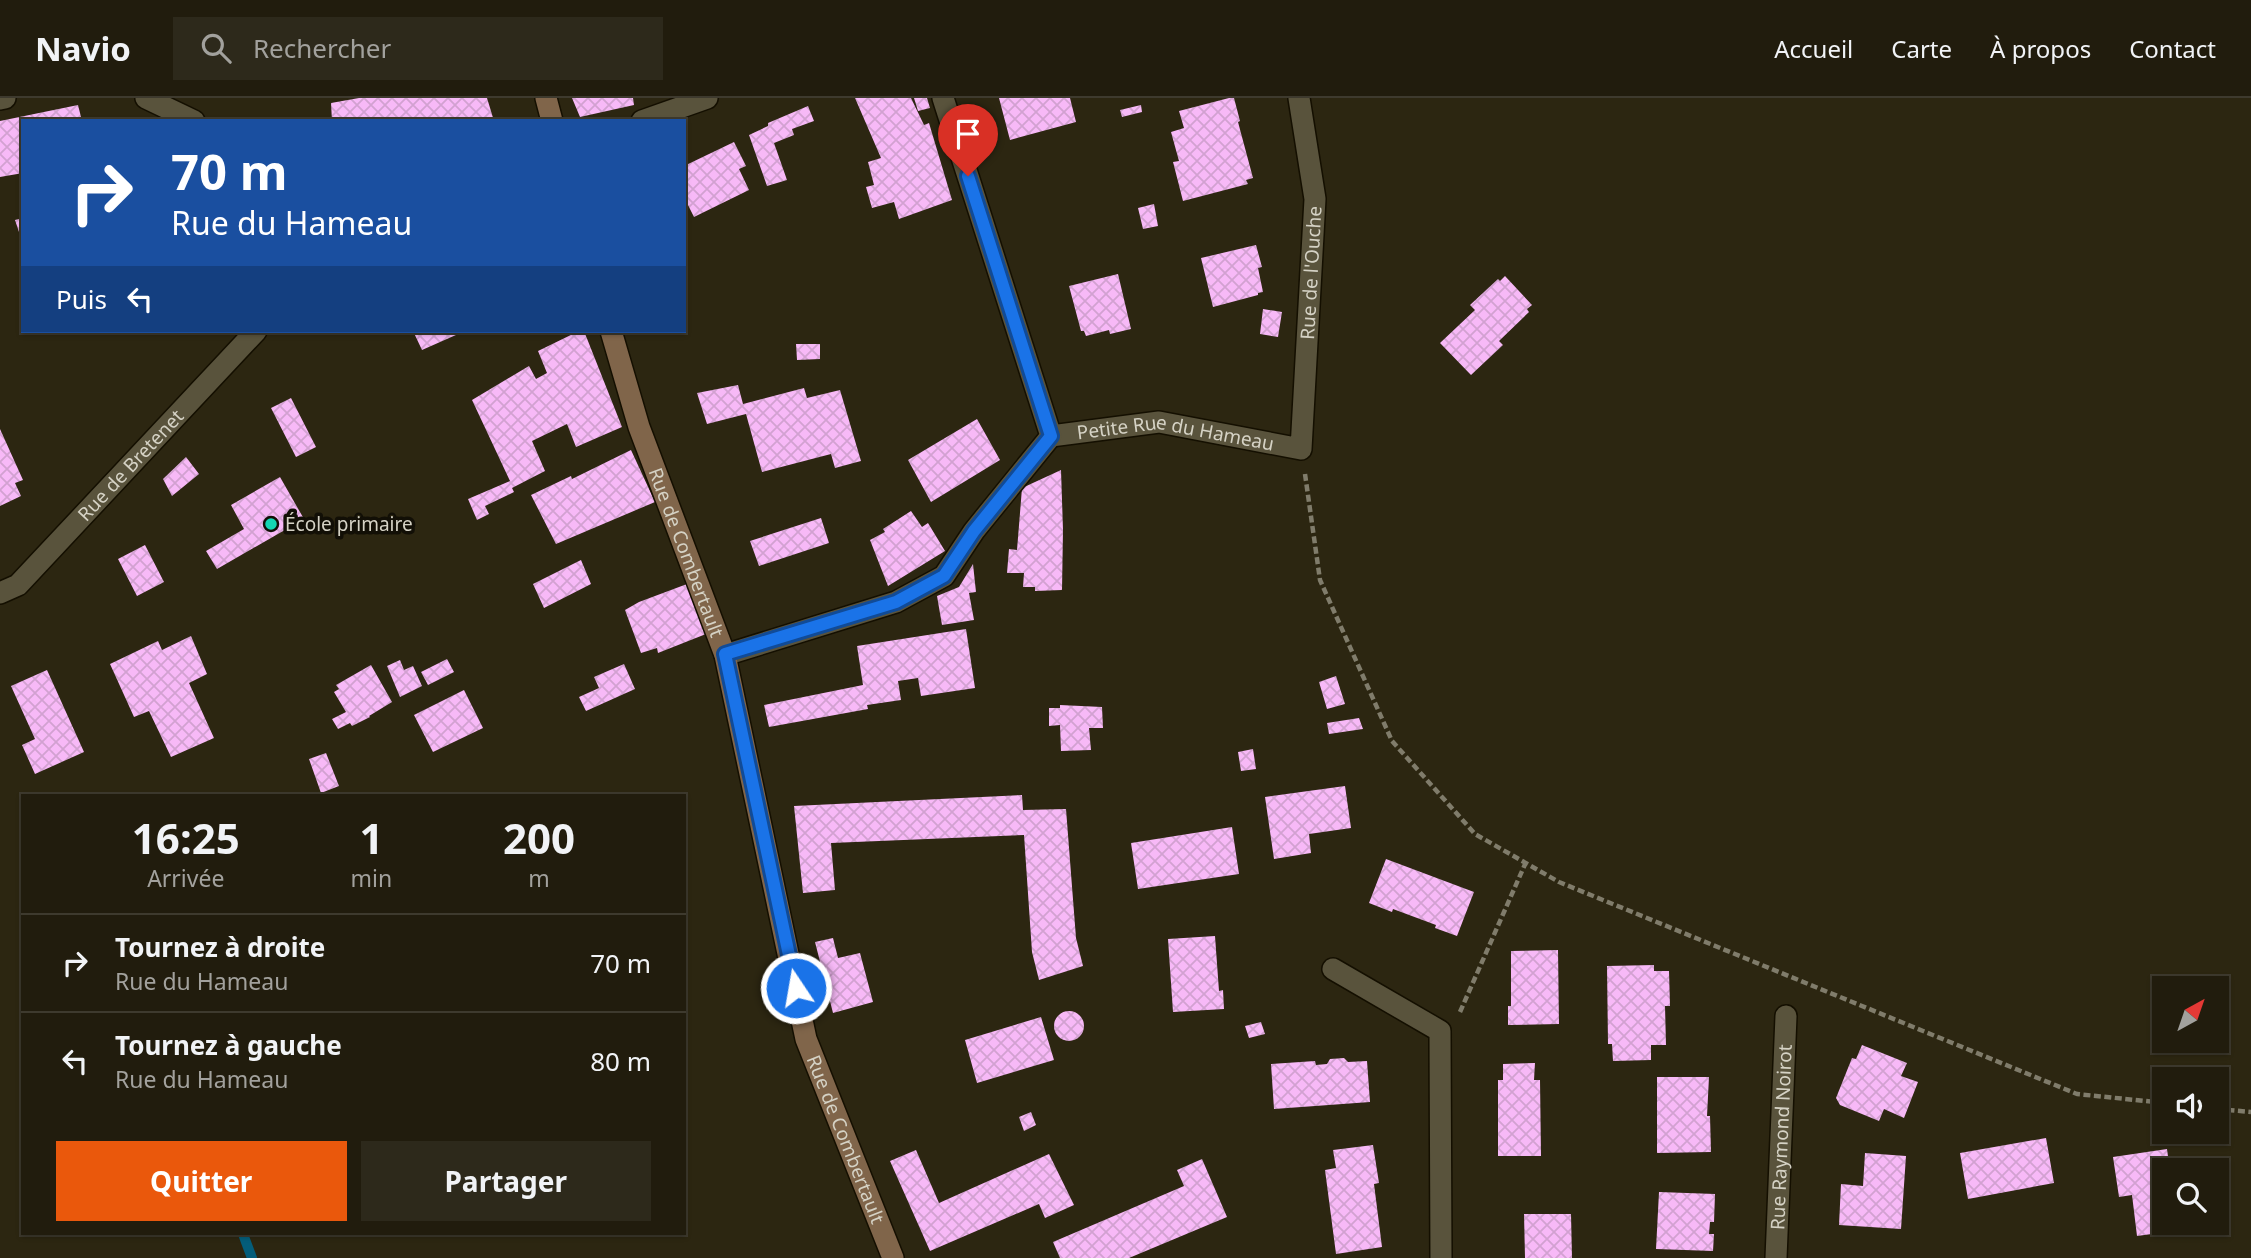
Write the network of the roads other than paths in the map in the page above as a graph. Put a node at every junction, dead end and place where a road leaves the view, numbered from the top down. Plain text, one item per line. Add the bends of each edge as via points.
1 (146, 98) edge
2 (546, 98) edge
3 (707, 98) edge
4 (943, 98) edge
5 (1299, 98) edge
6 (190, 119) edge
7 (551, 119) edge
8 (648, 119) edge
9 (254, 333) edge
10 (612, 333) edge
11 (1051, 436) junction
12 (1301, 449) joint
13 (0, 593) edge
14 (725, 654) junction
15 (1333, 969) dead end
16 (1786, 1016) dead end
17 (894, 1258) edge
18 (1441, 1258) edge
19 (1776, 1258) edge

1 - 6 street
2 - 7 street
3 - 8 street
4 - 11 street
5 - 12 street, Rue de l'Ouche via 1315,199
9 - 13 street, Rue de Bretenet via 18,585
10 - 14 street, Rue de Combertault via 639,427
11 - 12 street, Petite Rue du Hameau via 1159,422
11 - 14 street via 944,576 896,602
14 - 17 street, Rue de Combertault via 806,1039
15 - 18 street via 1440,1031
16 - 19 street, Rue Raymond Noirot

